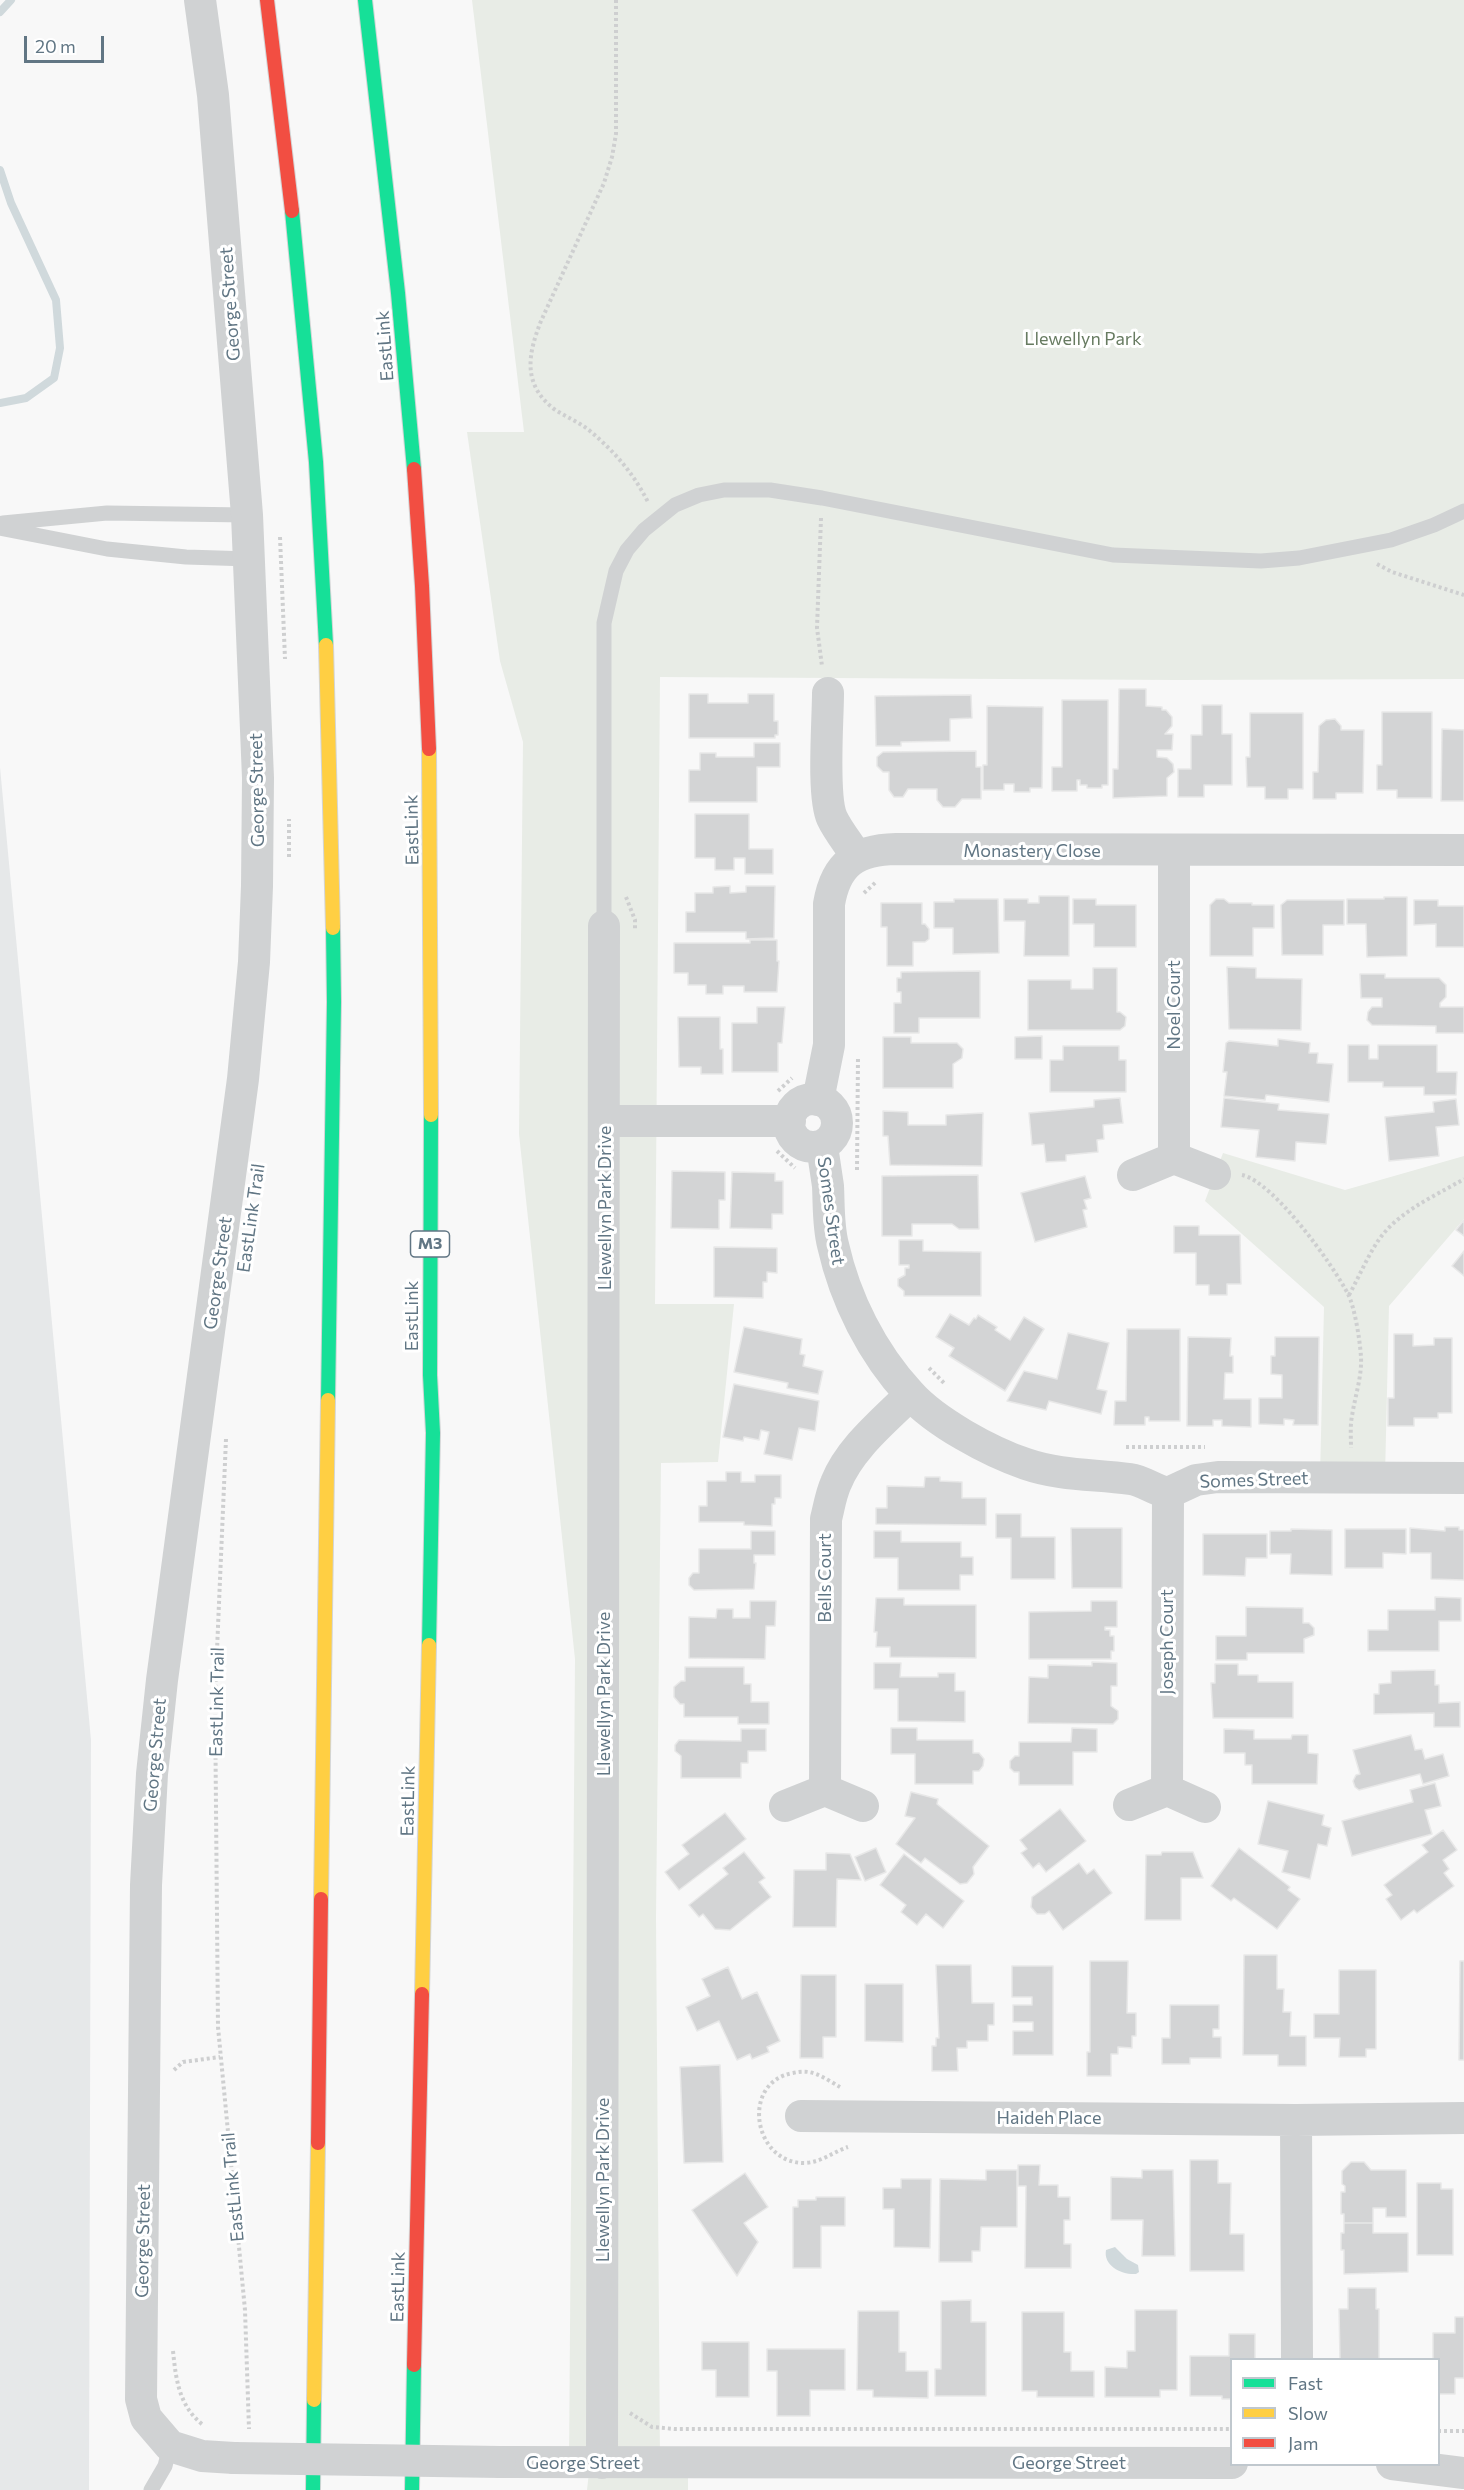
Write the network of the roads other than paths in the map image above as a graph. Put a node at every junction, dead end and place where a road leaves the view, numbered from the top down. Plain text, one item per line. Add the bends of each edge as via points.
1 (200, 0) edge
2 (267, 0) edge
3 (366, 0) edge
4 (1464, 511) edge
5 (247, 515) junction
6 (0, 526) edge
7 (250, 559) junction
8 (828, 693) road end
9 (1464, 850) edge
10 (1174, 851) junction
11 (857, 857) junction
12 (604, 926) joint
13 (818, 1100) junction
14 (605, 1121) junction
15 (783, 1131) junction
16 (822, 1146) junction
17 (1174, 1158) junction
18 (1215, 1174) road end
19 (1133, 1175) dead end
20 (910, 1395) junction
21 (1464, 1478) edge
22 (1168, 1493) junction
23 (825, 1790) junction
24 (1167, 1790) junction
25 (1129, 1805) dead end
26 (785, 1806) dead end
27 (863, 1806) dead end
28 (1205, 1807) dead end
29 (801, 2116) dead end
30 (1464, 2118) edge
31 (1296, 2120) junction
32 (1297, 2358) edge
33 (170, 2446) junction
34 (1440, 2454) edge
35 (1464, 2454) edge
36 (602, 2463) junction
37 (1230, 2463) edge
38 (1408, 2466) edge
39 (1464, 2473) edge
40 (151, 2490) edge
41 (313, 2490) edge
42 (412, 2490) edge

1 - 5 street, George Street via 213,95
2 - 41 highway via 305,335 320,526 332,808 334,1002
3 - 42 highway, EastLink / M3 via 400,298 422,587 429,784 433,1433
4 - 12 lane via 1391,540 1299,558 1261,561 1140,557 1087,550 770,490 724,490 675,505 627,550 616,571 604,623
5 - 6 lane via 107,513
5 - 7 street, George Street
6 - 7 lane via 107,549
7 - 33 street, George Street via 258,778 254,962 237,1126 162,1680 146,1885 141,2399 146,2418
8 - 11 street via 830,810
9 - 10 street, Monastery Close
10 - 11 street, Monastery Close via 896,849
10 - 17 street, Noel Court
11 - 13 street via 840,871 831,891 829,1045
12 - 14 street, Llewellyn Park Drive
13 - 15 street via 799,1104
13 - 16 street via 831,1108 837,1121 834,1136
14 - 15 street
14 - 36 street, Llewellyn Park Drive
15 - 16 street via 799,1143 814,1148
16 - 20 street, Somes Street via 832,1243 839,1272 871,1341
17 - 18 street
17 - 19 street
20 - 22 street, Somes Street via 973,1440 1006,1457 1070,1475 1132,1479
20 - 23 street, Bells Court via 866,1438 846,1466 836,1483 826,1519
21 - 22 street, Somes Street via 1218,1477 1196,1480
22 - 24 street, Joseph Court
23 - 26 street
23 - 27 street
24 - 25 street
24 - 28 street
29 - 31 street, Haideh Place
30 - 31 street, Haideh Place
31 - 32 street
33 - 36 street, George Street, bridge via 202,2456 234,2458
33 - 40 lane via 165,2466
34 - 35 street
36 - 37 street, George Street
38 - 39 street

